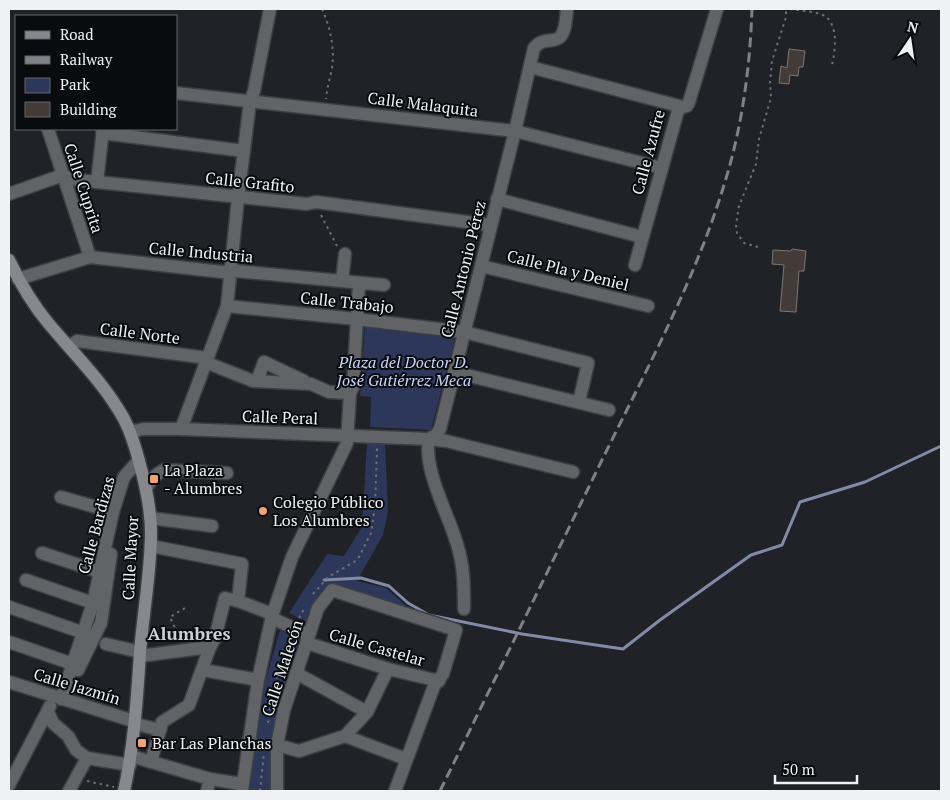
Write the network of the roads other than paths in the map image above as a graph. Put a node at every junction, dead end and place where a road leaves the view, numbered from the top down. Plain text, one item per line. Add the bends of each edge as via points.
1 (270, 9) edge
2 (567, 9) edge
3 (717, 9) edge
4 (530, 67) junction
5 (178, 93) edge
6 (250, 102) junction
7 (678, 107) junction
8 (48, 130) edge
9 (102, 131) edge
10 (515, 131) junction
11 (244, 151) junction
12 (662, 168) junction
13 (63, 175) junction
14 (97, 182) junction
15 (9, 194) edge
16 (238, 198) junction
17 (497, 199) junction
18 (490, 225) junction
19 (642, 237) junction
20 (342, 252) road end
21 (90, 257) junction
22 (9, 260) edge
23 (635, 265) dead end
24 (481, 266) junction
25 (230, 272) junction
26 (18, 280) junction
27 (342, 281) junction
28 (359, 283) junction
29 (384, 285) dead end
30 (227, 306) junction
31 (648, 306) dead end
32 (356, 319) junction
33 (464, 332) junction
34 (70, 346) junction
35 (206, 361) junction
36 (454, 372) junction
37 (257, 382) junction
38 (311, 384) junction
39 (350, 393) junction
40 (579, 402) junction
41 (609, 410) dead end
42 (181, 429) junction
43 (130, 432) junction
44 (348, 436) junction
45 (429, 439) junction
46 (139, 460) junction
47 (573, 472) dead end
48 (227, 473) dead end
49 (146, 489) junction
50 (61, 498) dead end
51 (113, 512) junction
52 (150, 518) junction
53 (212, 526) dead end
54 (151, 546) junction
55 (42, 553) dead end
56 (100, 572) junction
57 (26, 580) dead end
58 (238, 601) junction
59 (93, 603) junction
60 (9, 607) edge
61 (464, 609) dead end
62 (272, 616) junction
63 (84, 633) junction
64 (308, 639) junction
65 (9, 642) edge
66 (106, 644) dead end
67 (210, 647) junction
68 (140, 654) junction
69 (73, 664) junction
70 (388, 669) junction
71 (203, 670) junction
72 (296, 673) junction
73 (258, 680) junction
74 (439, 681) junction
75 (9, 682) edge
76 (60, 698) junction
77 (48, 712) junction
78 (367, 712) junction
79 (135, 722) junction
80 (160, 730) junction
81 (345, 736) junction
82 (277, 745) junction
83 (88, 758) junction
84 (406, 759) junction
85 (130, 761) junction
86 (151, 762) junction
87 (209, 785) edge
88 (9, 786) edge
89 (242, 788) edge
90 (121, 790) edge
91 (69, 791) edge
92 (277, 791) edge
93 (395, 791) edge

1 - 6 street
2 - 4 street, Calle Antonio Pérez via 560,37 538,42
3 - 7 street via 689,102 687,106
4 - 7 street, Calle Azufre
4 - 10 street, Calle Antonio Pérez
5 - 6 street, Calle Malaquita
6 - 10 street, Calle Malaquita
6 - 11 street
7 - 12 street, Calle Azufre
8 - 13 street, Calle Cuprita
9 - 11 street
9 - 14 street
10 - 12 street, Calle Malaquita
10 - 17 street, Calle Antonio Pérez
11 - 16 street
12 - 19 street, Calle Azufre
13 - 14 street, Calle Grafito via 70,179
13 - 15 street
13 - 21 street, Calle Cuprita
14 - 16 street, Calle Grafito
16 - 18 street, Calle Grafito via 316,202
16 - 25 street
17 - 18 street, Calle Antonio Pérez
17 - 19 street
18 - 24 street, Calle Antonio Pérez
19 - 23 street, Calle Azufre
20 - 27 street
21 - 25 street, Calle Industria
21 - 26 street, Calle Industria
22 - 26 street, Calle Mayor
24 - 31 street, Calle Pla y Deniel
24 - 33 street, Calle Antonio Pérez
25 - 27 street, Calle Industria
25 - 30 street
26 - 34 street, Calle Mayor
27 - 28 street, Calle Industria
28 - 29 street, Calle Industria
28 - 32 street, Calle Malecón
30 - 32 street, Calle Trabajo
30 - 35 street
32 - 33 street, Calle Trabajo
32 - 39 street, Calle Malecón via 353,387
33 - 36 street, Calle Antonio Pérez
33 - 40 street, Calle Trabajo via 588,363
34 - 35 street, Calle Norte via 77,341 200,357
34 - 43 street, Calle Mayor via 114,402
35 - 37 street, Calle Norte
35 - 42 street
36 - 40 street
36 - 45 street, Calle Antonio Pérez via 440,430
37 - 38 street, Calle Norte
37 - 38 street via 264,362
38 - 39 street via 328,392
39 - 44 street, Calle Malecón
40 - 41 street
42 - 43 street, Calle Peral
42 - 44 street, Calle Peral
43 - 46 street, Calle Mayor
44 - 45 street, Calle Peral
44 - 62 street, Calle Malecón via 292,557
45 - 47 street, Calle Peral
45 - 61 street via 428,464 464,571
46 - 49 street, Calle Mayor
46 - 51 street, Calle Bardizas via 124,476
46 - 76 street, Calle Bardizas via 114,533 101,623
48 - 49 street via 164,470 151,479
49 - 52 street, Calle Mayor
50 - 51 street
51 - 56 street, Calle Bardizas
52 - 53 street
52 - 54 street, Calle Mayor
54 - 58 street via 242,564
54 - 68 street, Calle Mayor
55 - 56 street
56 - 59 street, Calle Bardizas
57 - 59 street
58 - 62 street, Calle Castelar
58 - 67 street via 225,598
59 - 63 street, Calle Bardizas
60 - 63 street
62 - 64 street, Calle Castelar
62 - 73 street, Calle Malecón
63 - 69 street, Calle Bardizas
64 - 70 street, Calle Castelar
64 - 72 street, Calle Malecón
64 - 74 street, Calle Malecón via 318,608 332,590 456,630
65 - 69 street
66 - 68 street
67 - 68 street
67 - 71 street
68 - 79 street, Calle Mayor
69 - 76 street, Calle Bardizas
70 - 74 street, Calle Castelar
70 - 78 street
71 - 73 street
71 - 80 street via 189,705 162,722
72 - 78 street
72 - 82 street, Calle Malecón
73 - 89 street, Calle Malecón
74 - 84 street via 434,686
75 - 76 street, Calle Jazmín
76 - 77 street, Calle Bardizas
76 - 79 street, Calle Jazmín
77 - 83 street via 76,750
77 - 88 street, Calle Bardizas
78 - 81 street
79 - 80 street, Calle Jazmín
79 - 85 street, Calle Mayor
80 - 86 street
81 - 82 street via 299,751
81 - 84 street
82 - 92 street, Calle Malecón
83 - 85 street
83 - 91 street
84 - 93 street
85 - 86 street
85 - 90 street, Calle Mayor
86 - 87 street
87 - 89 street

